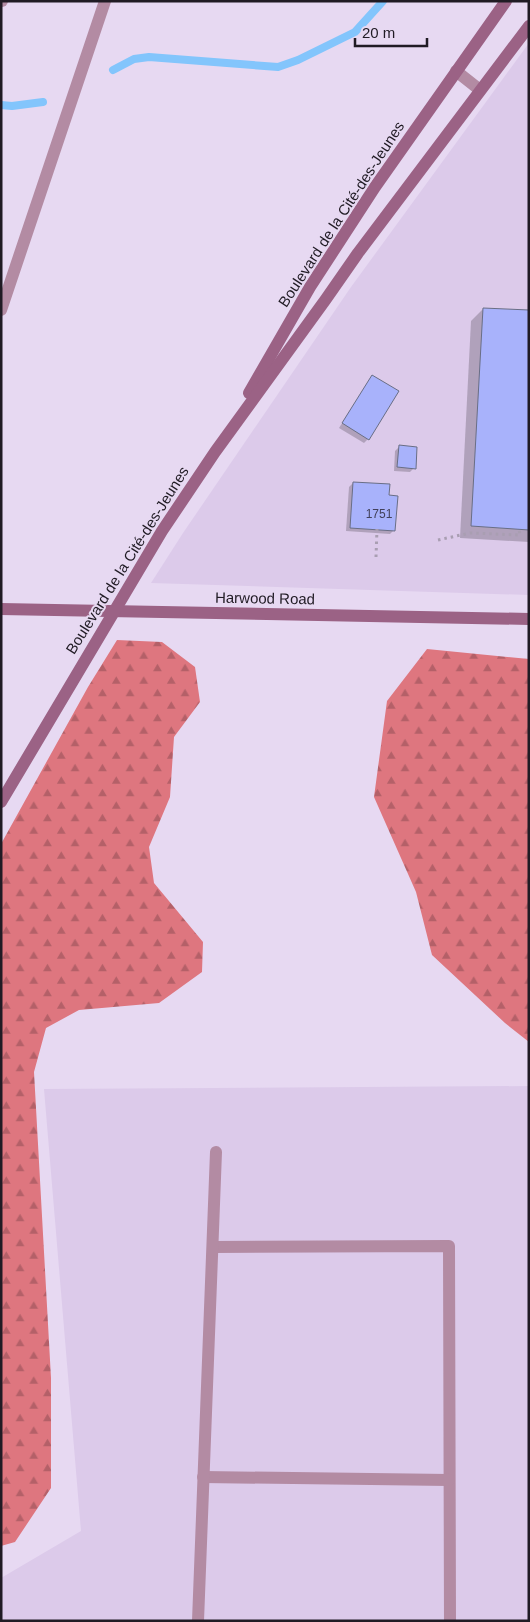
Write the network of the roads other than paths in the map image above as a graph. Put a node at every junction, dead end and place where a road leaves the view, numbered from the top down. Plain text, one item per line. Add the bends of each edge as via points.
1 (105, 1) edge
2 (506, 1) edge
3 (529, 26) edge
4 (456, 71) junction
5 (480, 90) junction
6 (1, 310) edge
7 (214, 452) junction
8 (1, 609) edge
9 (529, 619) edge
10 (1, 802) edge
11 (216, 1152) dead end
12 (212, 1247) junction
13 (203, 1477) junction
14 (450, 1480) junction
15 (198, 1621) edge
16 (450, 1621) edge

1 - 6 lane
2 - 4 main road, Boulevard de la Cité-des-Jeunes
3 - 5 main road, Boulevard de la Cité-des-Jeunes
4 - 5 lane
4 - 7 main road, Boulevard de la Cité-des-Jeunes via 310,288
5 - 7 main road, Boulevard de la Cité-des-Jeunes
7 - 10 main road, Boulevard de la Cité-des-Jeunes via 162,532
8 - 9 main road, Harwood Road
11 - 12 lane
12 - 13 lane
12 - 14 lane via 449,1246
13 - 14 lane
13 - 15 lane
14 - 16 lane

